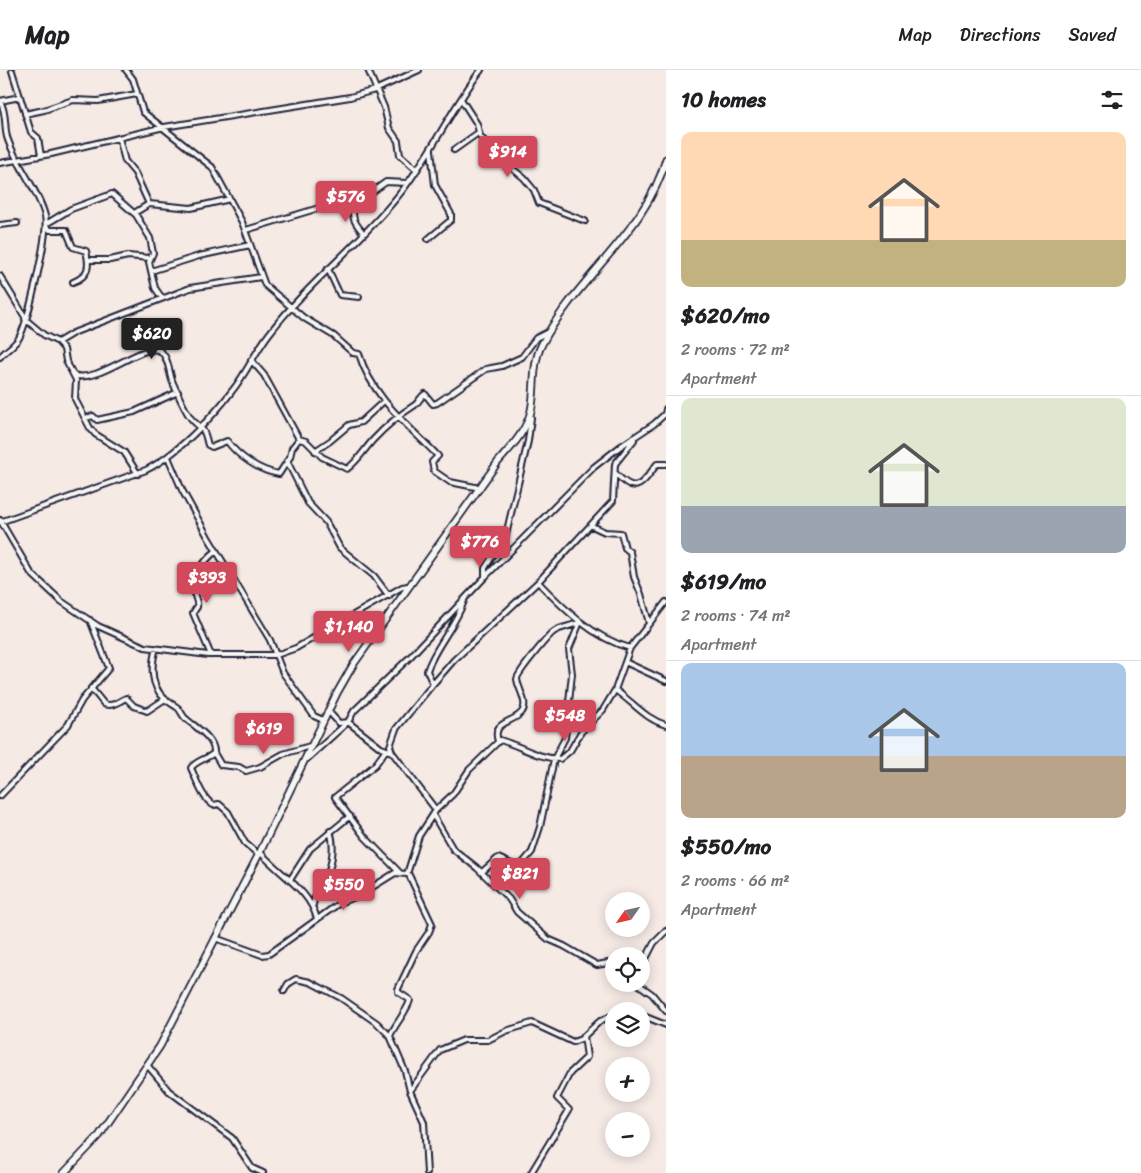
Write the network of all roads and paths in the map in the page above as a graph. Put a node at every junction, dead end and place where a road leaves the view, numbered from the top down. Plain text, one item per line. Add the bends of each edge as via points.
1 (126, 70) edge
2 (368, 70) edge
3 (419, 70) edge
4 (481, 70) edge
5 (12, 71) edge
6 (375, 90) junction
7 (138, 94) junction
8 (20, 97) junction
9 (461, 99) junction
10 (0, 101) edge
11 (25, 114) junction
12 (164, 127) junction
13 (478, 133) junction
14 (119, 138) junction
15 (431, 150) junction
16 (454, 150) dead end
17 (41, 156) junction
18 (666, 158) edge
19 (17, 160) junction
20 (0, 163) edge
21 (417, 170) junction
22 (407, 183) junction
23 (230, 199) junction
24 (348, 199) junction
25 (149, 204) junction
26 (136, 215) junction
27 (585, 221) dead end
28 (17, 223) dead end
29 (0, 225) edge
30 (46, 225) junction
31 (246, 230) junction
32 (364, 234) junction
33 (428, 239) dead end
34 (250, 245) junction
35 (149, 258) junction
36 (89, 260) junction
37 (328, 269) junction
38 (151, 271) junction
39 (0, 276) edge
40 (261, 277) junction
41 (73, 282) dead end
42 (359, 297) dead end
43 (162, 298) junction
44 (292, 307) junction
45 (26, 318) junction
46 (548, 332) junction
47 (58, 342) junction
48 (0, 357) edge
49 (251, 360) junction
50 (74, 375) junction
51 (178, 392) junction
52 (384, 402) junction
53 (666, 409) edge
54 (531, 412) junction
55 (398, 414) junction
56 (86, 418) junction
57 (199, 426) junction
58 (636, 438) junction
59 (299, 439) junction
60 (315, 451) junction
61 (168, 457) junction
62 (287, 461) junction
63 (666, 464) edge
64 (615, 473) junction
65 (138, 474) junction
66 (480, 488) junction
67 (0, 521) edge
68 (592, 526) junction
69 (216, 551) junction
70 (485, 577) junction
71 (538, 582) junction
72 (411, 586) junction
73 (389, 596) junction
74 (465, 599) junction
75 (666, 602) edge
76 (90, 620) junction
77 (580, 622) junction
78 (649, 623) junction
79 (156, 648) junction
80 (630, 648) junction
81 (211, 655) junction
82 (276, 655) junction
83 (625, 662) junction
84 (666, 681) edge
85 (433, 684) junction
86 (91, 688) junction
87 (615, 690) junction
88 (165, 699) junction
89 (328, 711) junction
90 (323, 720) junction
91 (348, 722) junction
92 (666, 725) edge
93 (498, 741) junction
94 (310, 746) junction
95 (386, 750) junction
96 (392, 752) junction
97 (214, 753) junction
98 (554, 759) junction
99 (303, 762) junction
100 (0, 796) edge
101 (436, 810) junction
102 (434, 815) junction
103 (350, 816) junction
104 (330, 831) junction
105 (260, 854) junction
106 (482, 872) junction
107 (408, 873) junction
108 (400, 874) junction
109 (290, 880) junction
110 (313, 905) junction
111 (317, 920) junction
112 (666, 932) edge
113 (215, 938) junction
114 (650, 951) edge
115 (605, 964) edge
116 (284, 991) dead end
117 (649, 992) edge
118 (666, 1011) edge
119 (650, 1019) edge
120 (605, 1020) edge
121 (666, 1025) edge
122 (390, 1036) junction
123 (584, 1036) junction
124 (148, 1066) junction
125 (410, 1091) junction
126 (64, 1173) edge
127 (263, 1173) edge
128 (427, 1173) edge
129 (531, 1173) edge

1 - 7 street
2 - 6 street
3 - 6 street
4 - 9 street
5 - 8 street
6 - 12 street via 327,101
6 - 21 street via 384,107 389,128 398,141 400,155
7 - 11 street via 98,101 78,99
7 - 12 street via 143,112
8 - 10 street
8 - 11 street
9 - 13 street via 477,124
9 - 15 street
10 - 19 street via 7,137
11 - 17 street via 32,135 38,138
12 - 14 street
12 - 23 street via 212,167
13 - 16 street
13 - 27 street via 498,157 524,178 539,203
14 - 17 street
14 - 25 street via 125,161 136,173
15 - 21 street
15 - 33 street via 435,185 451,214 450,220
17 - 19 street
18 - 46 street via 662,176 647,203
19 - 20 street
19 - 30 street via 40,204
21 - 22 street
22 - 24 street via 386,182 372,192
22 - 32 street
23 - 25 street via 191,208
23 - 31 street
24 - 31 street
24 - 32 street via 354,206 352,215 355,223
25 - 26 street
26 - 30 street via 112,194 71,209
26 - 35 street via 150,238 153,253
28 - 29 street
30 - 36 street via 50,230 66,230 73,247 86,251
30 - 45 street
31 - 34 street
32 - 37 street
34 - 38 street
34 - 40 street
35 - 36 street via 128,256
35 - 38 street
36 - 41 street via 84,278
37 - 42 street via 340,295
37 - 44 street
38 - 43 street via 155,288
39 - 45 street
40 - 43 street via 190,288
40 - 44 street via 269,290
43 - 47 street
44 - 49 street
44 - 52 street via 358,354 366,375
45 - 47 street via 44,336
45 - 48 street via 19,338
46 - 54 street via 536,362
46 - 55 street via 536,338 522,357 502,366 486,368 437,403 433,404 425,394
47 - 50 street
49 - 57 street via 233,391
49 - 59 street via 258,366
50 - 51 street via 87,377 143,352 157,350 162,353
50 - 56 street via 75,398
51 - 56 street via 134,412 97,420 93,416
51 - 57 street via 191,420
52 - 55 street
52 - 60 street via 361,422 349,425
53 - 58 street via 660,420
54 - 66 street via 517,440
54 - 70 street via 528,441 506,535 485,568
55 - 60 street via 356,463 347,469
55 - 66 street via 438,456 432,462 434,470 450,482
56 - 65 street via 95,434 124,452
57 - 61 street
57 - 62 street via 208,445 212,447 227,440 247,460 272,473 281,473
58 - 64 street via 615,464
58 - 70 street via 594,467
59 - 60 street via 306,441
59 - 62 street
61 - 65 street
61 - 69 street via 182,490
62 - 73 street via 308,502 326,522 340,548 374,576
63 - 64 street via 657,464 646,480 632,486
64 - 68 street via 613,501
65 - 67 street
66 - 72 street
67 - 76 street via 35,578 60,601
68 - 71 street
68 - 78 street via 621,534 624,548 630,552 634,577
69 - 81 street via 203,561 199,570 195,592 198,607 193,613
69 - 82 street
70 - 74 street
71 - 77 street
71 - 85 street via 454,660
72 - 73 street via 402,587
72 - 89 street via 353,665
73 - 82 street via 296,648
74 - 85 street via 429,665 427,671
74 - 91 street via 354,711
75 - 78 street
76 - 79 street via 129,640
76 - 86 street via 109,668
77 - 80 street via 605,639
77 - 93 street via 549,635 519,671 517,679 525,706 522,712 499,727
77 - 98 street via 569,650 572,674 565,738
78 - 80 street
79 - 81 street
79 - 88 street via 152,673
80 - 83 street
81 - 82 street
82 - 90 street via 283,673 304,704 314,716
83 - 84 street
83 - 87 street
85 - 96 street via 396,729 390,746
86 - 88 street via 107,705 126,698 134,706 148,711
86 - 100 street via 68,725
87 - 92 street via 652,721
87 - 98 street via 570,751 560,759
88 - 97 street via 201,730 213,745
89 - 90 street
89 - 91 street via 340,723
90 - 94 street
91 - 95 street
91 - 99 street
93 - 98 street via 530,754
93 - 101 street
94 - 97 street via 246,771 222,765
94 - 99 street
95 - 96 street
95 - 103 street via 375,765 335,797
96 - 101 street
97 - 105 street via 191,768 202,796 225,810 245,843
98 - 106 street via 532,852 521,865 498,858
99 - 105 street
101 - 102 street
102 - 106 street via 453,850
102 - 107 street via 419,836
103 - 104 street
103 - 108 street
104 - 109 street via 310,850
104 - 110 street via 331,866
105 - 109 street
105 - 113 street
106 - 115 street via 517,912 548,939 597,965
107 - 108 street
107 - 122 street via 432,924 398,989 410,1004 398,1018
108 - 111 street via 395,873 358,896 341,902
109 - 110 street
110 - 111 street
111 - 113 street via 269,954 262,955
112 - 114 street
113 - 124 street
116 - 122 street via 296,979 310,982 341,998
117 - 118 street
119 - 121 street
120 - 123 street
122 - 125 street
123 - 125 street via 573,1042 526,1023 488,1040 464,1040 437,1053
123 - 129 street via 587,1057 570,1074 557,1098 569,1110
124 - 126 street via 99,1136
124 - 127 street via 168,1091 232,1138 252,1168
125 - 128 street via 424,1122

